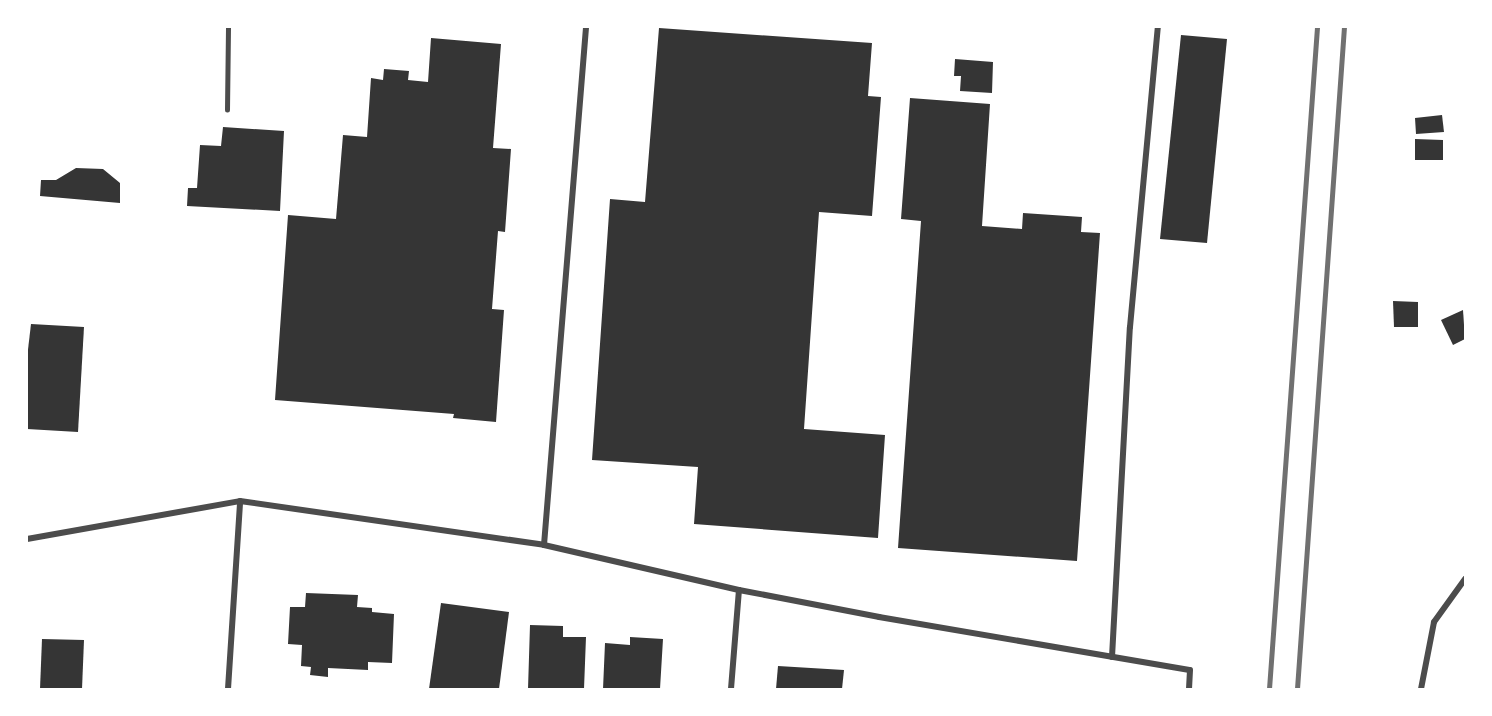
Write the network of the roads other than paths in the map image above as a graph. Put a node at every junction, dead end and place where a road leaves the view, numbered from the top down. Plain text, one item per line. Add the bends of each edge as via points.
1 (228, 27) edge
2 (586, 27) edge
3 (1158, 27) edge
4 (227, 110) dead end
5 (240, 501) junction
6 (27, 539) edge
7 (544, 545) junction
8 (1465, 579) edge
9 (739, 590) junction
10 (1112, 657) junction
11 (228, 689) edge
12 (731, 689) edge
13 (1188, 689) edge
14 (1421, 689) edge

1 - 4 lane
2 - 7 street
3 - 10 street via 1130,327
5 - 6 street
5 - 7 street
5 - 11 street
7 - 9 street
8 - 14 street via 1434,622
9 - 10 street
9 - 12 street
10 - 13 street via 1190,670

